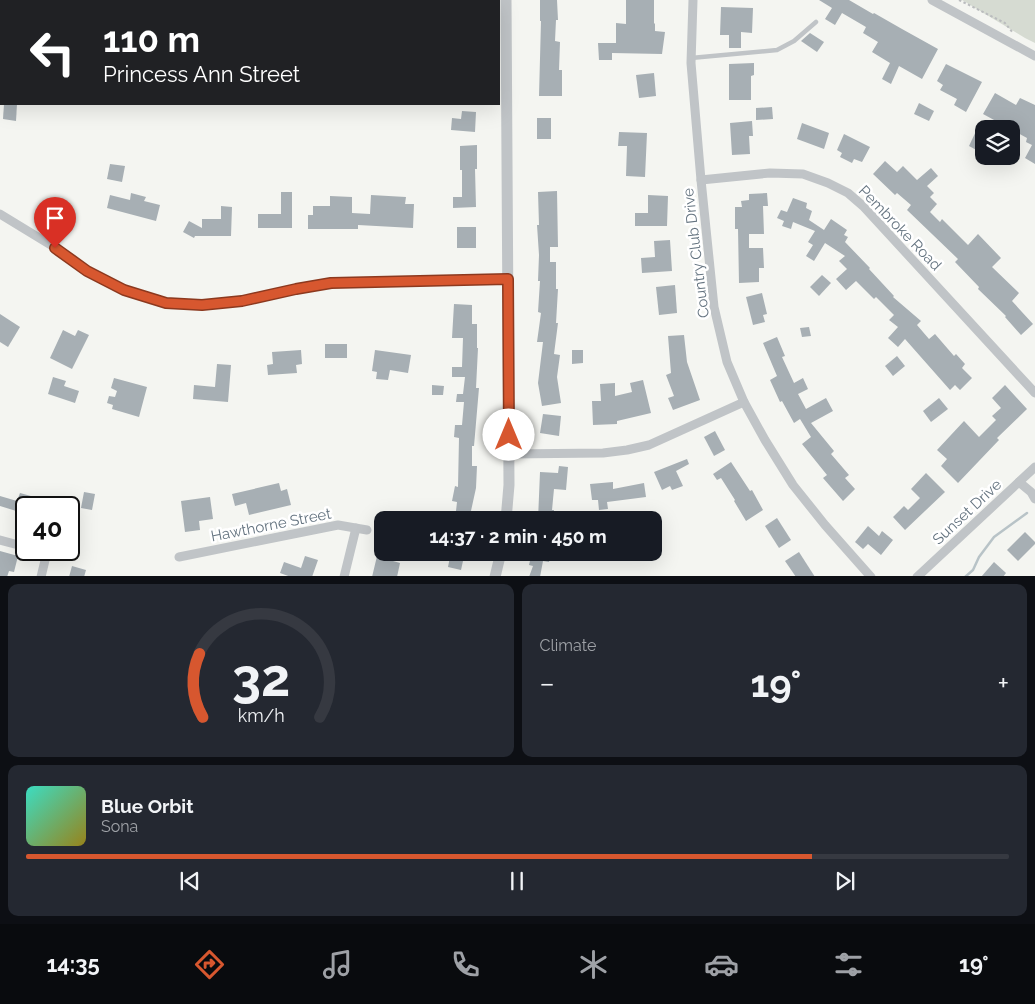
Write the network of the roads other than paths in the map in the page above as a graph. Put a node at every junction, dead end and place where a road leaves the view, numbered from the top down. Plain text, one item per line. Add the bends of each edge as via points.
1 (506, 0) edge
2 (693, 0) edge
3 (932, 0) edge
4 (816, 22) dead end
5 (1035, 56) edge
6 (692, 58) junction
7 (701, 180) junction
8 (0, 214) edge
9 (508, 279) junction
10 (1035, 393) edge
11 (744, 402) junction
12 (509, 454) junction
13 (1035, 467) edge
14 (1019, 482) junction
15 (1035, 499) edge
16 (507, 511) edge
17 (356, 528) junction
18 (367, 530) dead end
19 (0, 540) edge
20 (15, 544) edge
21 (179, 557) dead end
22 (42, 561) edge
23 (499, 561) edge
24 (41, 576) edge
25 (344, 576) edge
26 (495, 576) edge
27 (871, 576) edge
28 (917, 576) edge

1 - 9 street
2 - 6 street, Country Club Drive
3 - 5 street
4 - 6 lane via 794,41 777,50
6 - 7 street, Country Club Drive
7 - 10 street, Pembroke Road via 803,174 848,193 864,206
7 - 11 street, Country Club Drive via 714,307 727,362
8 - 9 street via 87,271 124,290 166,303 202,305 242,301 331,283
9 - 12 street
11 - 12 street via 649,445 627,450
11 - 27 street, Country Club Drive via 793,484
12 - 16 street
13 - 14 street, Sunset Drive
14 - 15 street
14 - 28 street, Sunset Drive
17 - 18 street, Hawthorne Street
17 - 21 street, Hawthorne Street via 338,525
17 - 25 street
19 - 20 street
22 - 24 street
23 - 26 street

